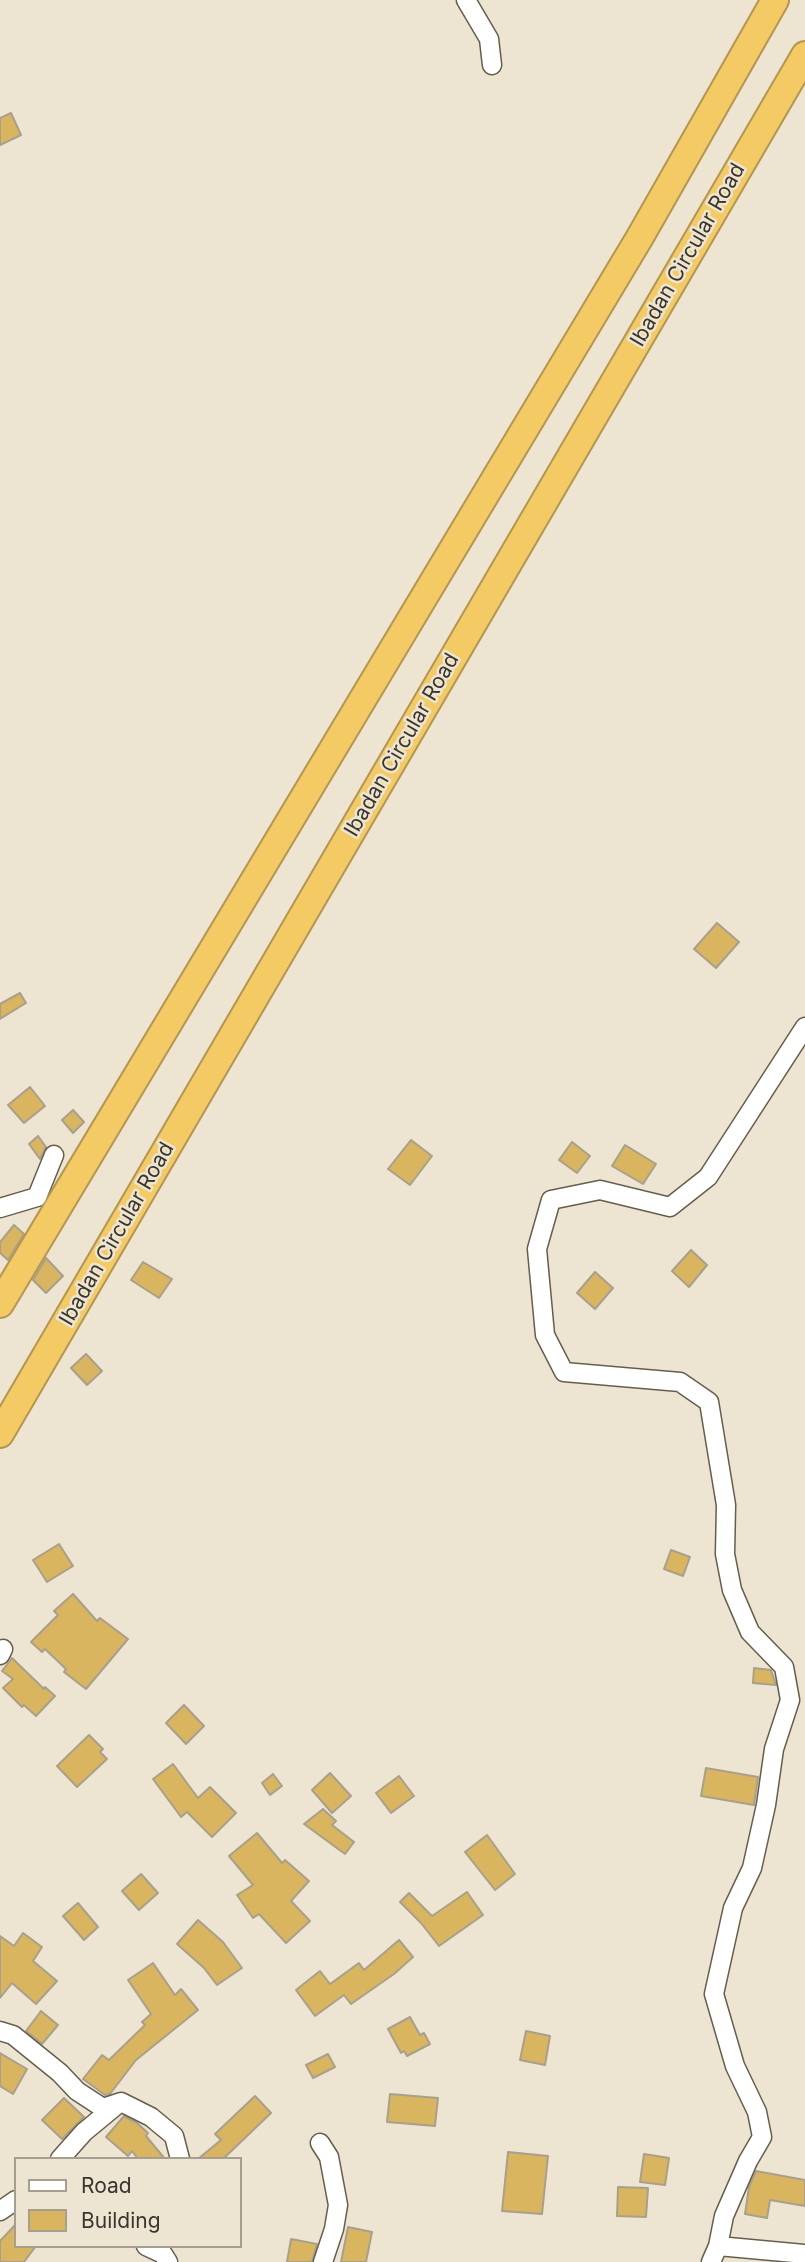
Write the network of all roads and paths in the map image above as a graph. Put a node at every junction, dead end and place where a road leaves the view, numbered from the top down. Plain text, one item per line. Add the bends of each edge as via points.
1 (466, 0) edge
2 (775, 0) edge
3 (805, 55) edge
4 (492, 65) dead end
5 (805, 1027) edge
6 (54, 1155) dead end
7 (0, 1208) edge
8 (0, 1304) edge
9 (0, 1434) edge
10 (0, 2031) edge
11 (121, 2102) junction
12 (320, 2144) dead end
13 (62, 2157) edge
14 (179, 2157) edge
15 (150, 2248) edge
16 (715, 2254) edge
17 (805, 2254) edge
18 (169, 2262) edge
19 (323, 2262) edge

1 - 4 street via 489,38
2 - 8 highway via 640,237
3 - 9 highway, Ibadan Circular Road
5 - 16 street via 708,1177 670,1207 600,1190 551,1200 537,1249 545,1335 564,1373 680,1382 709,1402 726,1505 732,1590 750,1632 784,1667 790,1700 774,1749 752,1868 733,1908 715,1994 734,2066 757,2112 762,2137 724,2216
6 - 7 street via 37,1197
10 - 11 street via 13,2035 103,2108
11 - 13 street
11 - 14 street via 152,2117 174,2136
12 - 19 street via 329,2157 338,2205
15 - 18 street
16 - 17 street

